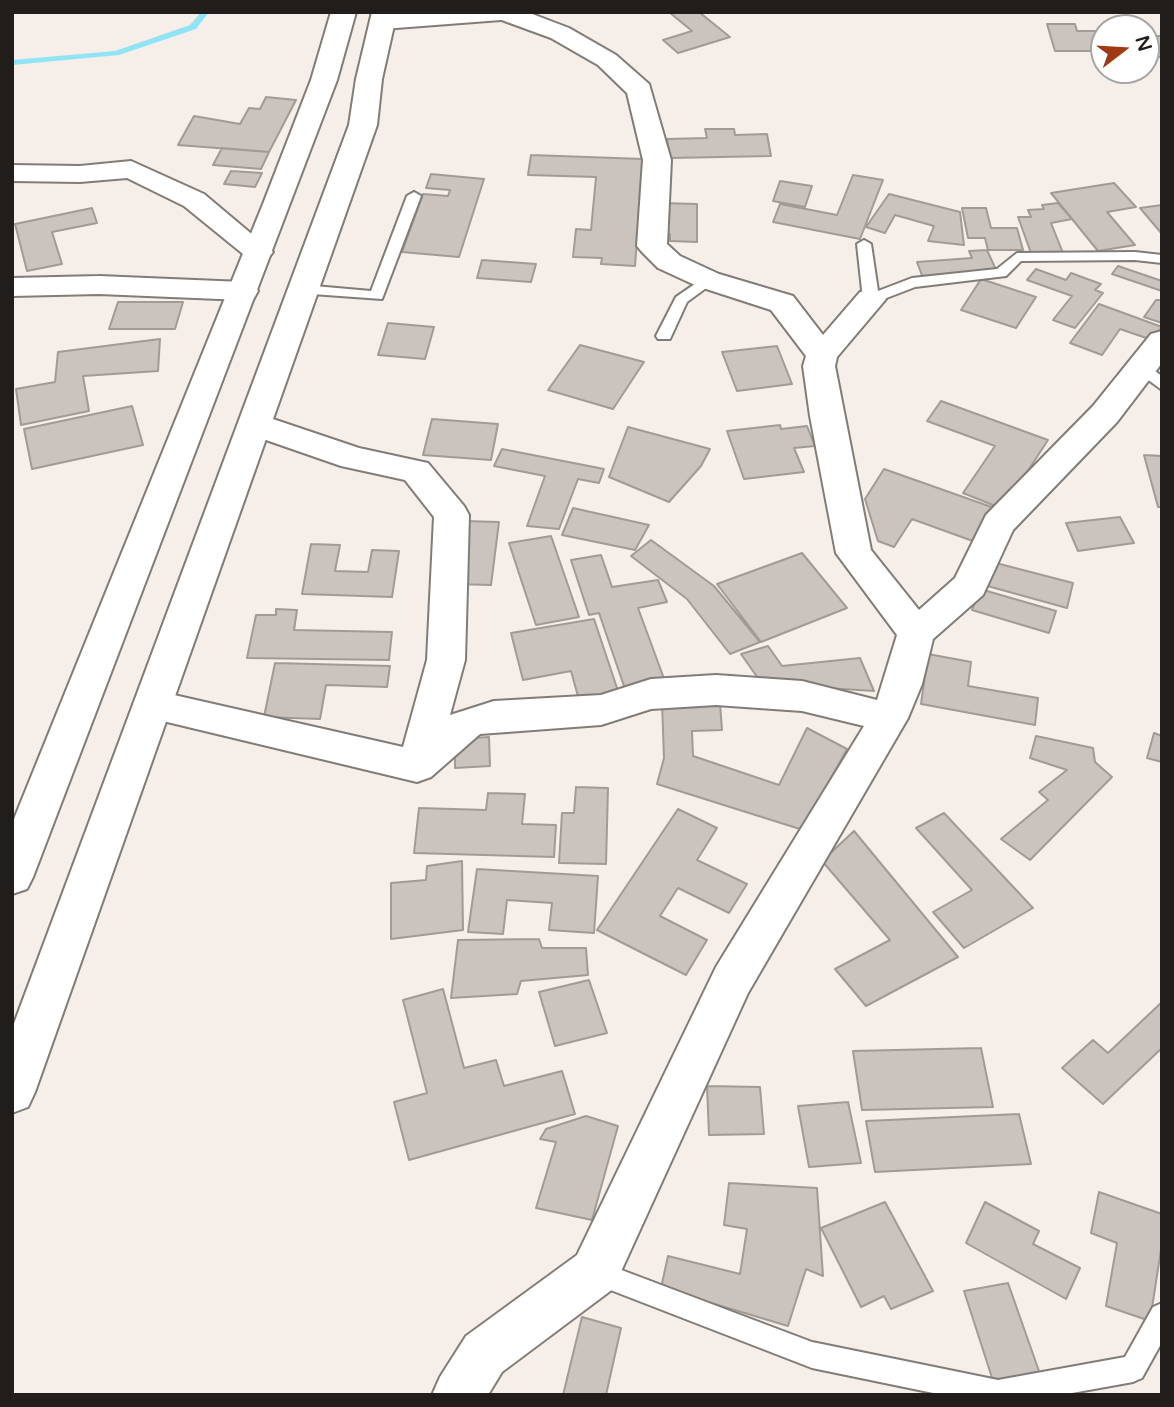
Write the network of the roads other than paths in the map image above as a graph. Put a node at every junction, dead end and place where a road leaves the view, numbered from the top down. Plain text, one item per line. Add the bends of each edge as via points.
1 (344, 12) edge
2 (511, 13) edge
3 (384, 17) edge
4 (369, 79) junction
5 (324, 80) junction
6 (12, 173) edge
7 (414, 196) dead end
8 (864, 244) dead end
9 (258, 253) junction
10 (1162, 259) edge
11 (708, 280) junction
12 (12, 287) edge
13 (303, 290) junction
14 (243, 291) junction
15 (870, 299) junction
16 (664, 336) dead end
17 (822, 355) junction
18 (1155, 364) edge
19 (255, 424) junction
20 (916, 632) junction
21 (152, 705) junction
22 (889, 718) junction
23 (417, 766) junction
24 (12, 877) edge
25 (12, 1092) edge
26 (595, 1272) junction
27 (1162, 1316) edge
28 (1048, 1389) edge
29 (458, 1395) edge

1 - 5 street
2 - 3 street
2 - 11 street via 560,33 607,60 640,90 657,160 652,246 669,262
3 - 4 street
4 - 5 street
4 - 13 street via 363,125
5 - 9 street
6 - 9 street via 131,169 194,200
7 - 13 lane via 377,296
8 - 15 lane
9 - 14 street
10 - 15 lane via 1017,257 1001,273 912,283
11 - 16 lane via 681,300
11 - 17 street via 782,303
12 - 14 street via 113,285
13 - 19 street
14 - 24 street
15 - 17 street
17 - 20 street via 819,366 826,416 854,553
18 - 20 street via 998,524 970,586
19 - 21 street
19 - 23 street via 353,458 416,471 452,514 446,660
20 - 22 street
21 - 23 street
21 - 25 street
22 - 23 street via 802,696 716,690 651,694 601,710 494,716 468,722
22 - 26 street via 732,981
26 - 28 lane via 812,1355 998,1393
26 - 29 street via 484,1354
27 - 28 lane via 1133,1369

